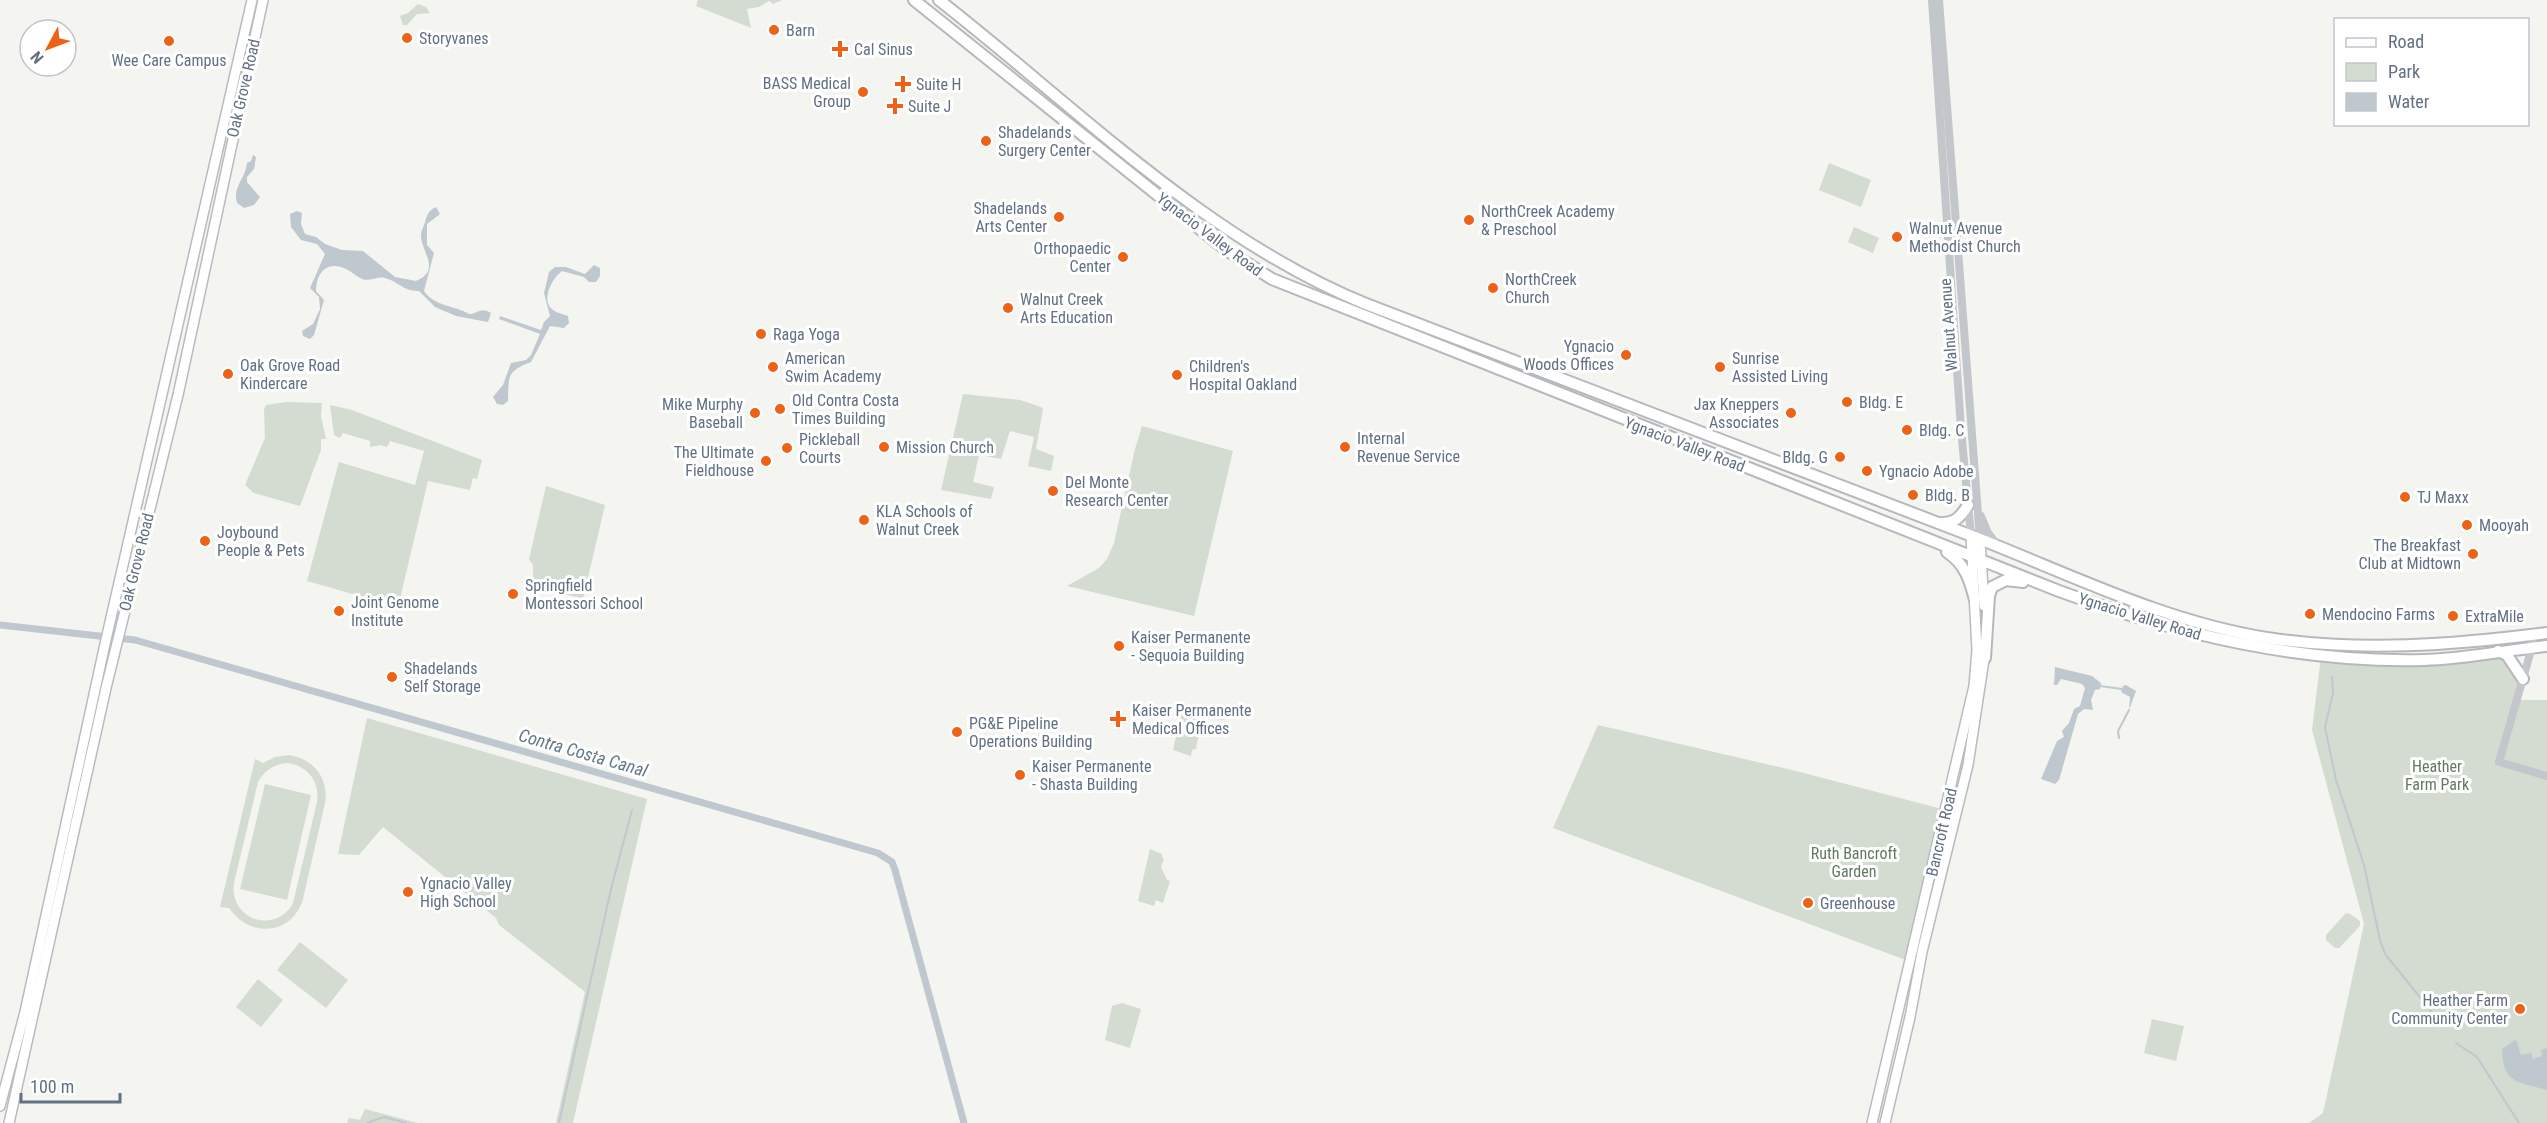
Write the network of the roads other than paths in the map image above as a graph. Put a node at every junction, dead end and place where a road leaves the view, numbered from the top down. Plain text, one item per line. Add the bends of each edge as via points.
1 (252, 0) edge
2 (263, 0) edge
3 (914, 0) edge
4 (939, 0) edge
5 (1932, 0) edge
6 (1939, 0) edge
7 (1973, 507) junction
8 (1937, 524) junction
9 (1916, 535) junction
10 (1976, 538) junction
11 (2000, 548) junction
12 (1977, 559) junction
13 (120, 583) junction
14 (2059, 591) junction
15 (1975, 600) junction
16 (122, 621) junction
17 (2547, 633) edge
18 (2533, 635) junction
19 (2547, 645) edge
20 (2393, 647) junction
21 (2532, 647) junction
22 (2497, 651) junction
23 (1985, 658) junction
24 (2352, 659) junction
25 (2523, 679) junction
26 (2547, 776) edge
27 (0, 1106) edge
28 (9, 1123) edge
29 (1872, 1123) edge
30 (1884, 1123) edge

1 - 13 main road, Oak Grove Road
2 - 16 main road, Oak Grove Road via 178,395
3 - 9 highway, Ygnacio Valley Road via 1225,249 1272,279
4 - 8 highway, Ygnacio Valley Road via 1071,110 1192,203 1255,249 1309,279
5 - 7 street, Walnut Avenue
6 - 7 street, Walnut Avenue
7 - 8 highway via 1950,523
7 - 10 street, Walnut Avenue
7 - 11 street
8 - 10 highway, Ygnacio Valley Road
9 - 12 highway, Ygnacio Valley Road
9 - 15 highway via 1959,560
10 - 11 highway, Ygnacio Valley Road
10 - 12 main road, Bancroft Road
11 - 20 highway, Ygnacio Valley Road via 2123,599 2212,626 2267,638
12 - 14 highway, Ygnacio Valley Road
12 - 15 main road, Bancroft Road
12 - 23 main road, Bancroft Road
13 - 16 main road via 124,591 119,618
13 - 27 main road, Oak Grove Road via 26,1011
14 - 23 highway via 2013,579 1992,587
14 - 24 highway, Ygnacio Valley Road via 2183,631 2246,646
15 - 29 main road, Bancroft Road via 1974,686
16 - 28 main road, Oak Grove Road
17 - 18 highway, Ygnacio Valley Road
18 - 20 highway, Ygnacio Valley Road
18 - 21 street
19 - 21 highway, Ygnacio Valley Road
20 - 24 highway via 2390,655 2360,655
21 - 22 highway, Ygnacio Valley Road
21 - 25 street
22 - 24 highway, Ygnacio Valley Road via 2426,660
22 - 25 highway via 2507,655
23 - 30 main road, Bancroft Road via 1968,765
25 - 26 street via 2499,762

